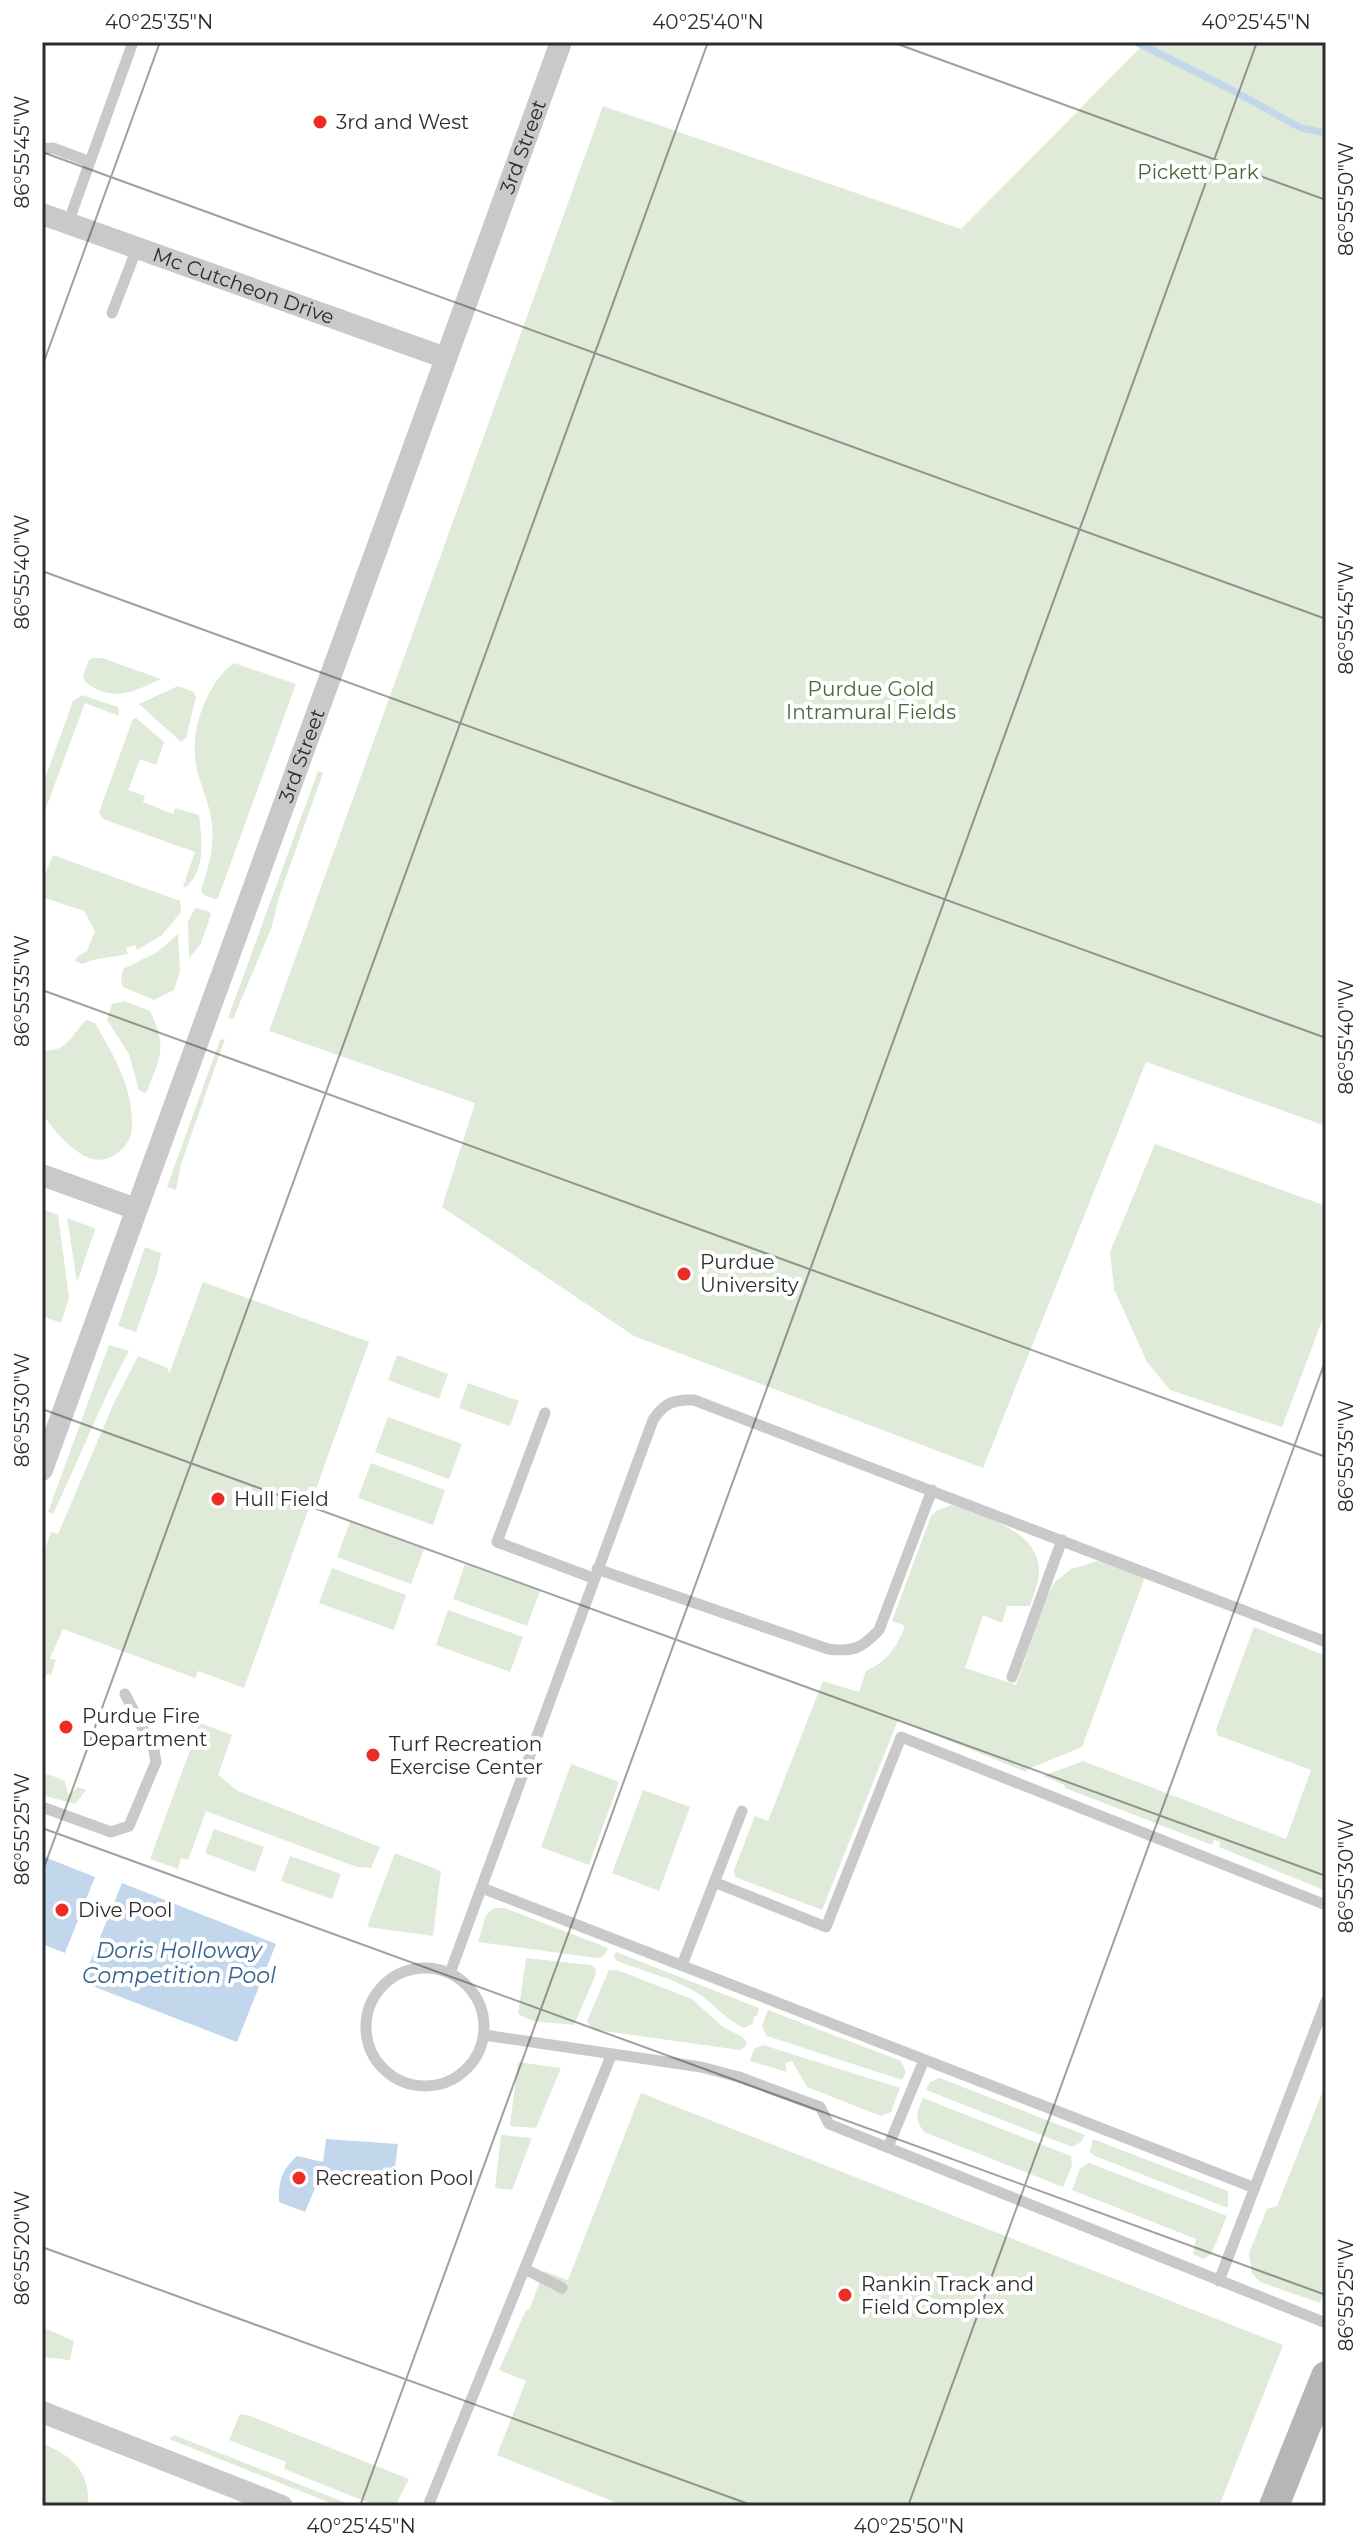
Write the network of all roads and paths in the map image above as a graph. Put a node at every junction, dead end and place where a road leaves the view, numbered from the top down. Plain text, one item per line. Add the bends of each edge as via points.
1 (133, 42) edge
2 (561, 42) edge
3 (42, 149) edge
4 (90, 162) junction
5 (42, 214) edge
6 (68, 223) junction
7 (137, 248) junction
8 (112, 313) dead end
9 (446, 358) junction
10 (42, 1175) edge
11 (136, 1209) junction
12 (545, 1413) dead end
13 (42, 1470) edge
14 (932, 1490) junction
15 (1062, 1540) junction
16 (595, 1573) junction
17 (1326, 1642) edge
18 (1012, 1677) dead end
19 (125, 1694) dead end
20 (42, 1807) edge
21 (742, 1811) dead end
22 (714, 1882) junction
23 (482, 1888) junction
24 (1326, 1905) edge
25 (682, 1965) junction
26 (450, 1973) junction
27 (1326, 2001) edge
28 (484, 2035) junction
29 (611, 2056) junction
30 (924, 2060) junction
31 (888, 2147) junction
32 (1255, 2188) junction
33 (525, 2269) junction
34 (1219, 2281) junction
35 (562, 2288) dead end
36 (1326, 2323) edge
37 (1326, 2376) edge
38 (42, 2412) edge
39 (282, 2506) edge
40 (428, 2506) edge
41 (1274, 2506) edge

1 - 4 lane
2 - 9 street, 3rd Street
3 - 4 lane
4 - 6 lane
5 - 6 street, Mc Cutcheon Drive
6 - 7 street, Mc Cutcheon Drive
7 - 8 lane
7 - 9 street, Mc Cutcheon Drive
9 - 11 street, 3rd Street
10 - 11 street
11 - 13 street, 3rd Street
12 - 16 lane via 497,1542
14 - 15 lane
14 - 16 lane via 879,1630 848,1651
14 - 16 lane via 694,1400 677,1399 662,1406 653,1420
15 - 17 lane
15 - 18 lane
16 - 23 lane
19 - 20 lane via 156,1762 129,1826 111,1832
21 - 22 lane
22 - 24 lane via 826,1927 901,1737
22 - 25 lane
23 - 25 lane
23 - 26 lane
25 - 30 lane
26 - 28 lane via 477,1998
26 - 28 lane via 416,1968 400,1973 374,1996 366,2030 377,2062 404,2083 438,2085 469,2068
27 - 32 lane
28 - 29 lane
29 - 31 lane via 739,2077 820,2107 829,2124
29 - 33 lane
30 - 31 lane
30 - 32 lane
31 - 34 lane
32 - 34 lane
33 - 35 lane
33 - 40 lane
34 - 36 lane
37 - 41 street
38 - 39 street

